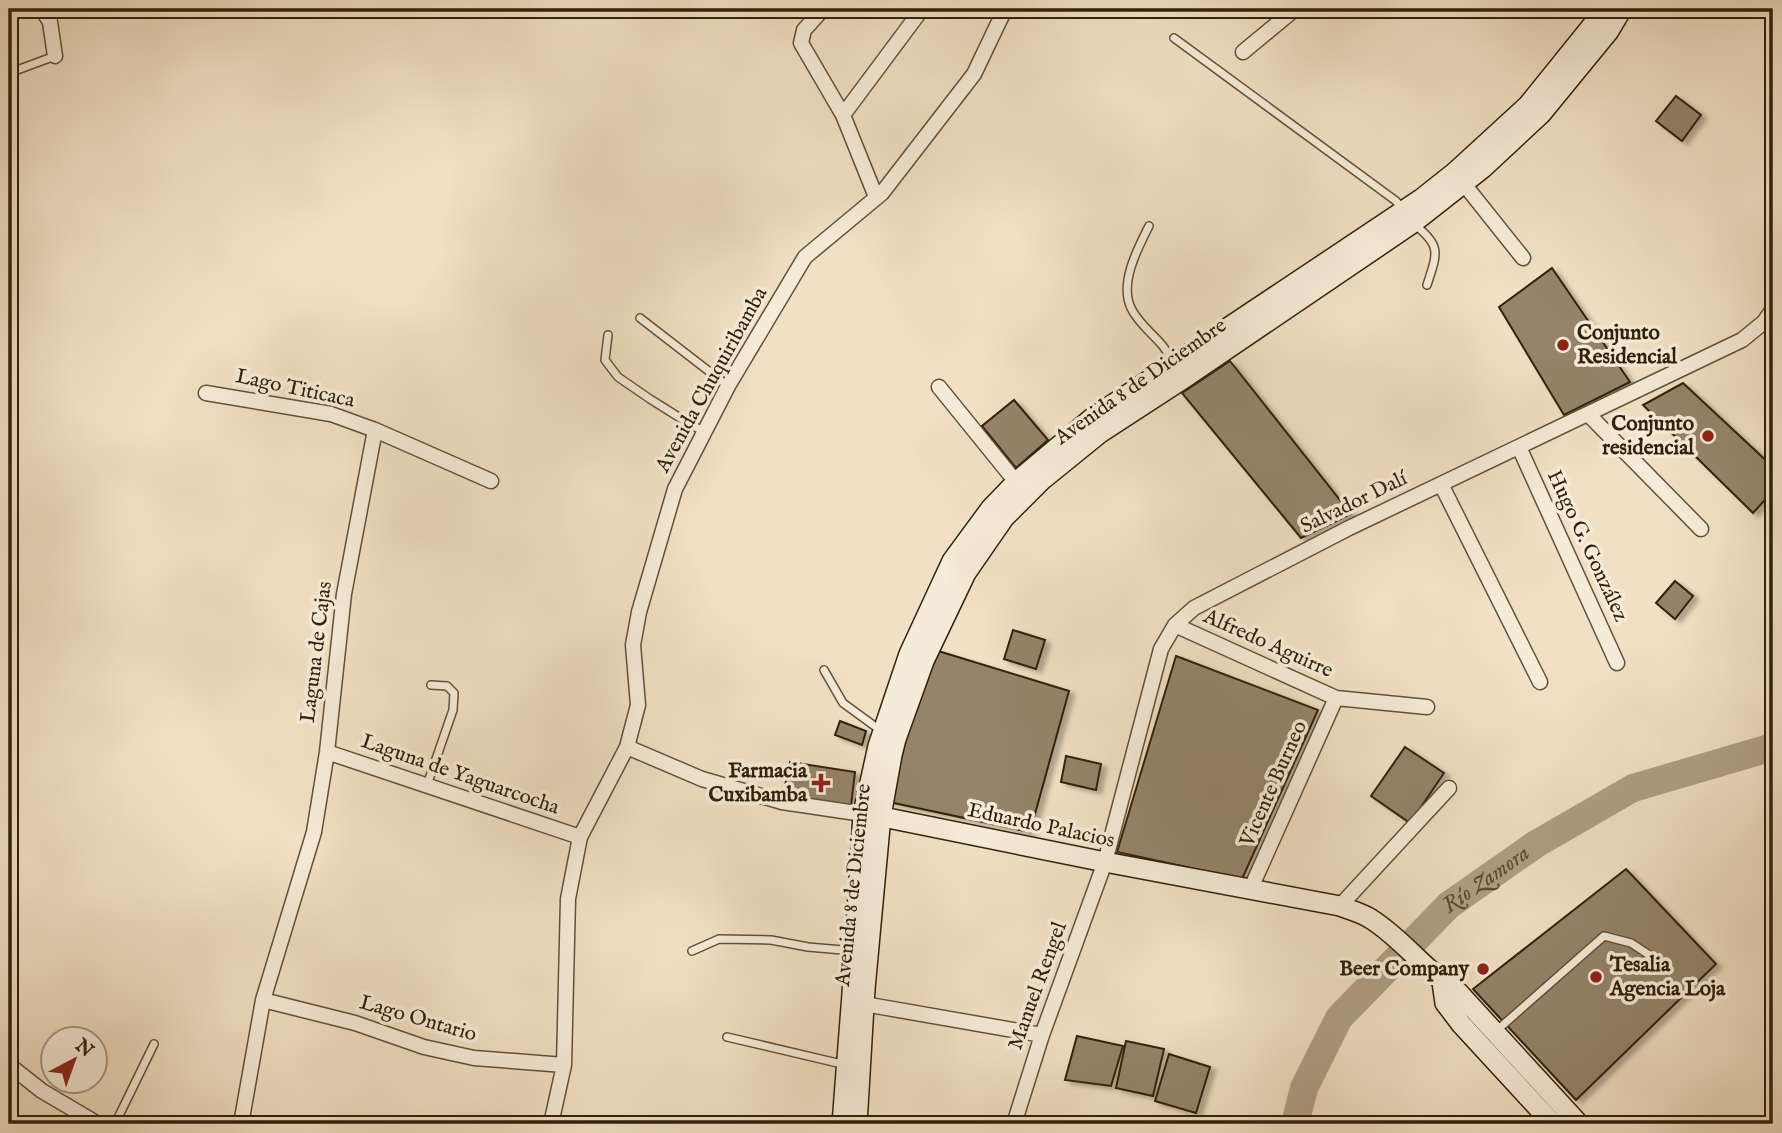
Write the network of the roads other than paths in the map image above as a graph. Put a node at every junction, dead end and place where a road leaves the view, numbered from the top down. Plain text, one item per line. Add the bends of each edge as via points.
1 (42, 9) edge
2 (823, 9) edge
3 (922, 9) edge
4 (1005, 9) edge
5 (1295, 9) edge
6 (1603, 9) edge
7 (1622, 9) edge
8 (1174, 38) dead end
9 (1243, 51) dead end
10 (55, 56) joint
11 (9, 73) edge
12 (843, 115) junction
13 (1464, 184) junction
14 (876, 197) junction
15 (1408, 217) junction
16 (1149, 226) dead end
17 (1522, 258) dead end
18 (1427, 285) dead end
19 (1773, 309) edge
20 (640, 318) dead end
21 (608, 335) dead end
22 (1178, 372) junction
23 (728, 386) junction
24 (939, 387) dead end
25 (206, 393) dead end
26 (1588, 414) junction
27 (375, 430) junction
28 (705, 431) junction
29 (1519, 447) junction
30 (491, 481) dead end
31 (1016, 482) junction
32 (1441, 484) junction
33 (1701, 529) dead end
34 (1175, 625) junction
35 (1617, 663) dead end
36 (824, 670) dead end
37 (1540, 681) dead end
38 (431, 685) dead end
39 (1336, 698) junction
40 (1427, 707) dead end
41 (890, 735) junction
42 (627, 747) junction
43 (327, 752) junction
44 (427, 786) junction
45 (1449, 788) dead end
46 (872, 815) junction
47 (580, 837) junction
48 (1105, 862) junction
49 (1251, 888) junction
50 (1340, 906) junction
51 (692, 951) dead end
52 (855, 951) junction
53 (1657, 960) dead end
54 (1437, 977) junction
55 (263, 1000) junction
56 (864, 1004) junction
57 (1495, 1032) junction
58 (1042, 1035) junction
59 (727, 1037) dead end
60 (154, 1044) dead end
61 (9, 1065) edge
62 (564, 1065) junction
63 (854, 1067) junction
64 (99, 1124) edge
65 (115, 1124) edge
66 (241, 1124) edge
67 (551, 1124) edge
68 (842, 1124) edge
69 (857, 1124) edge
70 (1014, 1124) edge
71 (1553, 1124) edge
72 (1579, 1124) edge

1 - 10 street via 50,22
2 - 12 street via 804,30 801,43
3 - 12 street
4 - 14 street, Avenida Chuquiribamba via 974,74
5 - 9 street
6 - 15 main road, Avenida 8 de Diciembre via 1528,105 1422,199
7 - 13 main road, Avenida 8 de Diciembre via 1541,114
8 - 15 lane via 1396,201
10 - 11 lane
12 - 14 street
13 - 15 main road, Avenida 8 de Diciembre
13 - 17 street
14 - 23 street, Avenida Chuquiribamba via 805,257
15 - 18 lane via 1428,235 1435,250
15 - 22 main road, Avenida 8 de Diciembre
16 - 22 lane via 1129,273 1130,306
19 - 26 street, Salvador Dalí via 1742,340
20 - 23 lane
21 - 28 lane via 605,360 618,377
22 - 31 main road, Avenida 8 de Diciembre via 1091,419
22 - 41 main road, Avenida 8 de Diciembre via 1042,480 1004,519 966,573
23 - 28 street, Avenida Chuquiribamba
24 - 31 street
25 - 27 street, Lago Titicaca via 331,414
26 - 29 street, Salvador Dalí
26 - 33 street
27 - 30 street
27 - 43 street, Laguna de Cajas via 344,594
28 - 42 street, Avenida Chuquiribamba via 675,489 639,612 633,645 638,705
29 - 32 street, Salvador Dalí
29 - 35 street, Hugo G. González
31 - 41 main road, Avenida 8 de Diciembre via 952,561 909,654
32 - 34 street, Salvador Dalí via 1194,608
32 - 37 street
34 - 39 street, Alfredo Aguirre
34 - 48 street, Salvador Dalí via 1161,649
36 - 41 lane via 844,703
38 - 44 lane via 447,686 454,693 453,710
39 - 40 street, Alfredo Aguirre
39 - 49 street, Vicente Burneo
41 - 46 main road, Avenida 8 de Diciembre
42 - 46 street, Eduardo Palacios via 702,779 782,802
42 - 47 street, Avenida Chuquiribamba
43 - 44 street, Laguna de Yaguarcocha
43 - 55 street, Laguna de Cajas via 314,832
44 - 47 street, Laguna de Yaguarcocha
45 - 50 street
46 - 48 main road, Eduardo Palacios
46 - 52 main road, Avenida 8 de Diciembre
46 - 56 main road, Avenida 8 de Diciembre
47 - 62 street, Avenida Chuquiribamba via 568,899
48 - 49 main road, Eduardo Palacios
48 - 58 street, Manuel Rengel
49 - 50 main road, Eduardo Palacios
50 - 54 main road, Eduardo Palacios via 1370,918
51 - 52 lane via 719,939 771,940
52 - 63 main road, Avenida 8 de Diciembre
53 - 57 lane via 1631,943 1604,936
54 - 57 main road, Eduardo Palacios via 1458,992
54 - 71 main road via 1445,1003 1461,1024
55 - 62 street, Lago Ontario via 474,1058
55 - 66 street, Laguna de Cajas
56 - 58 street
56 - 63 main road, Avenida 8 de Diciembre
57 - 72 main road, Eduardo Palacios
58 - 70 street, Manuel Rengel
59 - 63 lane
60 - 65 lane
61 - 64 street via 42,1091
62 - 67 street, Avenida Chuquiribamba
63 - 68 main road, Avenida 8 de Diciembre
63 - 69 main road, Avenida 8 de Diciembre

